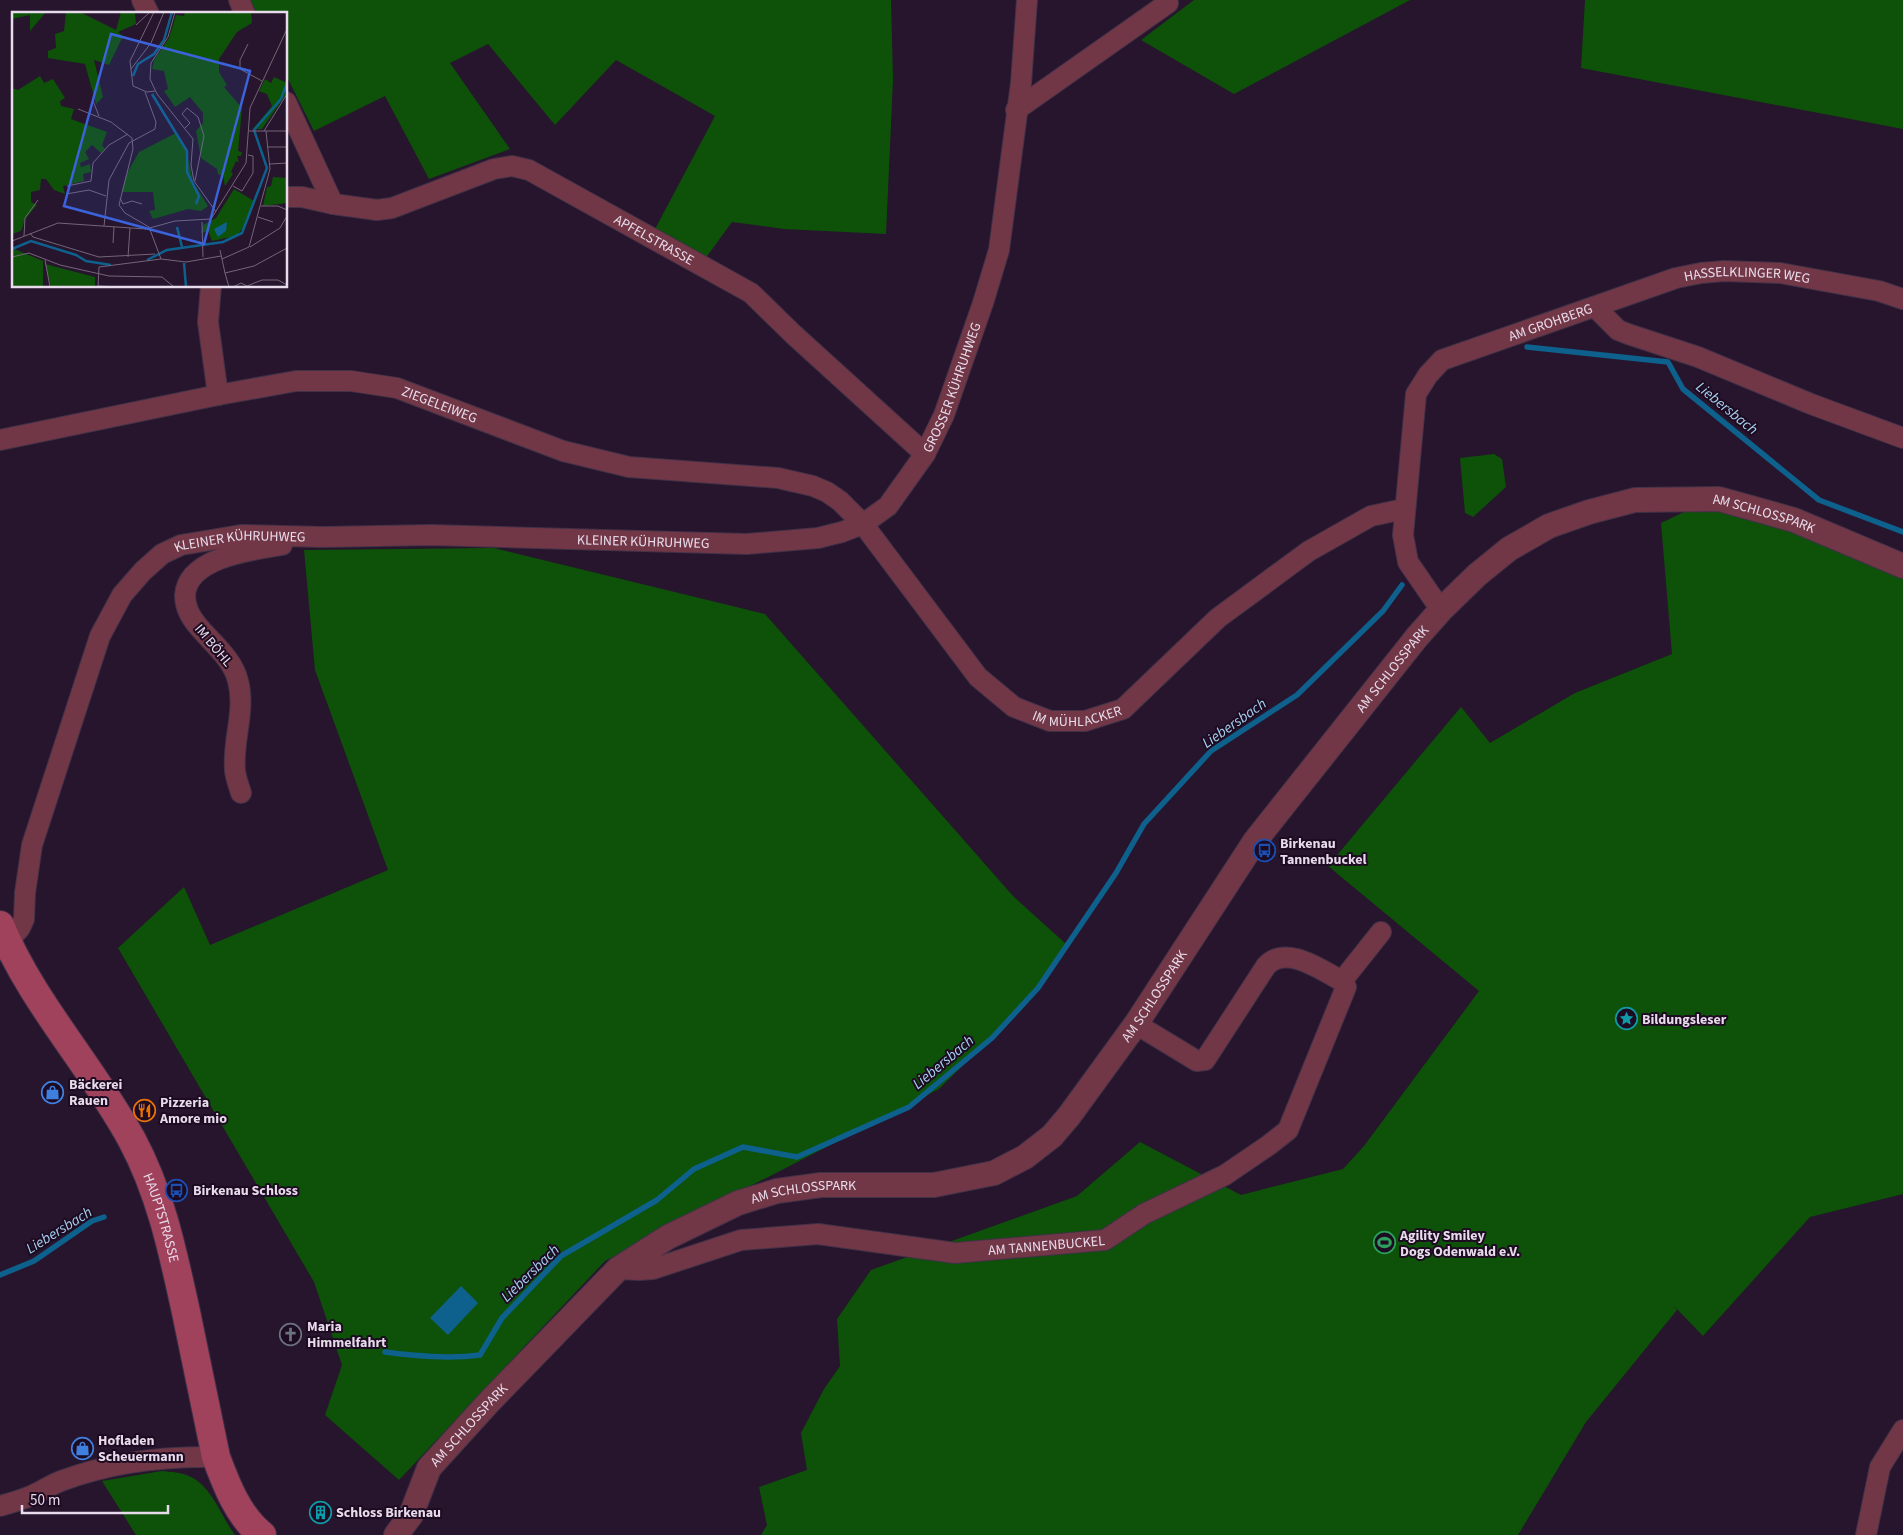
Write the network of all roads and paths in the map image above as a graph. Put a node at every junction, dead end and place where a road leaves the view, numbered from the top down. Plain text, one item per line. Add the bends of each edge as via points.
1 (142, 0) edge
2 (239, 0) edge
3 (1027, 0) edge
4 (1168, 3) dead end
5 (148, 12) edge
6 (244, 12) edge
7 (288, 106) edge
8 (1016, 110) junction
9 (288, 197) edge
10 (334, 204) junction
11 (211, 288) edge
12 (1903, 299) edge
13 (1595, 307) junction
14 (218, 395) junction
15 (1903, 438) edge
16 (0, 440) edge
17 (925, 454) junction
18 (1404, 509) junction
19 (863, 524) junction
20 (324, 537) junction
21 (747, 544) joint
22 (1903, 566) edge
23 (1440, 610) junction
24 (241, 793) dead end
25 (1381, 932) dead end
26 (2, 939) edge
27 (1342, 980) junction
28 (1136, 1024) junction
29 (618, 1268) junction
30 (1903, 1430) edge
31 (216, 1456) junction
32 (6, 1504) edge
33 (262, 1535) edge
34 (396, 1535) edge
35 (1866, 1535) edge

1 - 5 street
2 - 6 street
3 - 8 street, GROSSER KÜHRUHWEG
4 - 8 street
7 - 10 street
8 - 17 street, GROSSER KÜHRUHWEG via 999,250 944,415
9 - 10 street, APFELSTRASSE
10 - 17 street, APFELSTRASSE via 384,210 494,169 512,166 529,170 751,293
11 - 14 street via 208,322
12 - 13 street, HASSELKLINGER WEG via 1879,291 1780,272 1724,271 1676,278
13 - 15 street, AM GROHBERG via 1618,330 1698,357
13 - 18 street, AM GROHBERG via 1448,357 1437,364 1416,394
14 - 16 street, ZIEGELEIWEG
14 - 19 street, ZIEGELEIWEG via 296,381 351,381 397,388 572,454 629,467 778,478 813,486 840,501
17 - 19 street, GROSSER KÜHRUHWEG via 888,506
18 - 19 street, IM MÜHLACKER via 1371,516 1309,551 1218,618 1123,709 1084,721 1050,721 1014,707 978,677
18 - 23 street, AM GROHBERG via 1403,535 1408,562
19 - 21 street, GROSSER KÜHRUHWEG via 818,538
20 - 21 street, KLEINER KÜHRUHWEG via 431,535
20 - 24 street, IM BÖHL via 255,549 206,566 192,576 186,589 186,604 192,618 225,656 238,680 241,708 235,763
20 - 26 street, KLEINER KÜHRUHWEG via 241,535 181,545 162,554 142,570 122,595 100,636 32,845 24,919 20,928
22 - 23 street, AM SCHLOSSPARK via 1794,520 1719,499 1636,500 1549,526 1509,549
23 - 28 street, AM SCHLOSSPARK via 1255,842
25 - 27 street
26 - 31 main road, HAUPTSTRASSE via 110,1102 151,1179 163,1213 180,1285
27 - 28 street via 1292,957 1272,960 1202,1061
27 - 29 street, AM TANNENBUCKEL via 1346,990 1288,1130 1225,1175 1144,1214 1105,1240 955,1253 818,1234 741,1240 652,1269
28 - 29 street, AM SCHLOSSPARK via 1052,1136 1025,1157 994,1173 934,1185 821,1185 776,1190 738,1203 694,1224
29 - 34 street, AM SCHLOSSPARK via 429,1468 411,1515
30 - 35 street via 1880,1467
31 - 32 street via 149,1458 112,1466 60,1481
31 - 33 main road, HAUPTSTRASSE via 235,1500

